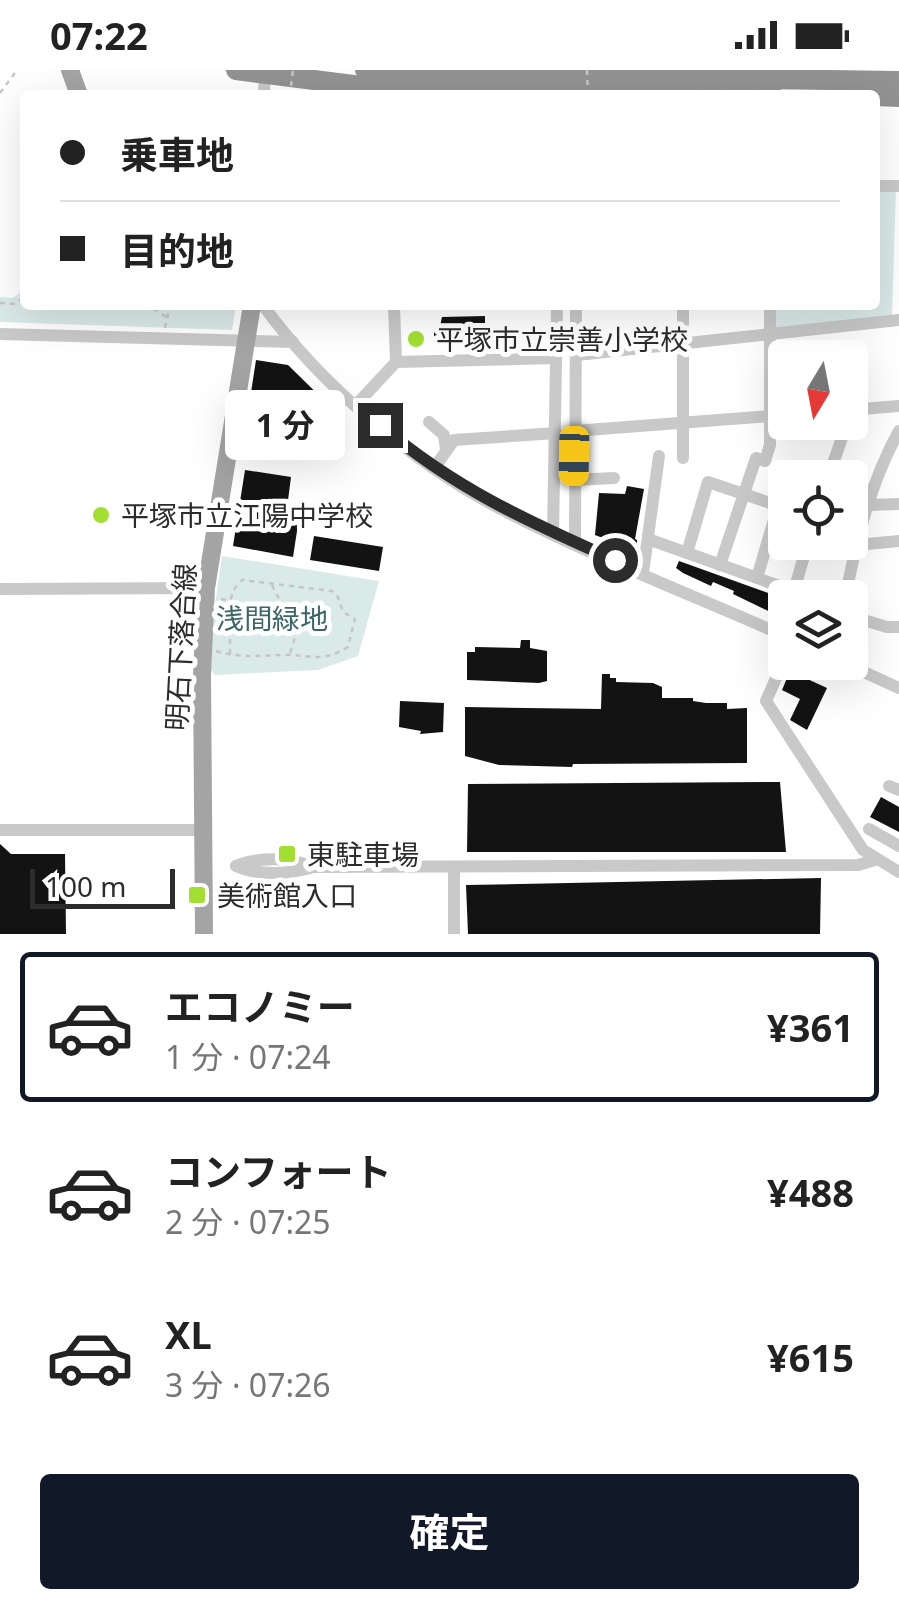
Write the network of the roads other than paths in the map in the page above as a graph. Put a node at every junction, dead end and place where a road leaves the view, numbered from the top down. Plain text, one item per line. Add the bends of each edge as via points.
1 (236, 70) edge
2 (365, 70) edge
3 (413, 72) edge
4 (265, 80) edge
5 (771, 81) edge
6 (899, 81) edge
7 (571, 83) edge
8 (683, 84) edge
9 (251, 310) edge
10 (267, 310) edge
11 (394, 310) edge
12 (557, 310) edge
13 (576, 310) edge
14 (683, 310) edge
15 (770, 310) edge
16 (899, 320) edge
17 (0, 334) edge
18 (770, 334) junction
19 (771, 340) edge
20 (245, 342) junction
21 (293, 342) junction
22 (683, 344) junction
23 (577, 355) junction
24 (556, 358) junction
25 (396, 362) junction
26 (356, 405) junction
27 (899, 406) edge
28 (868, 409) edge
29 (768, 417) edge
30 (429, 422) dead end
31 (683, 423) junction
32 (574, 431) junction
33 (899, 431) edge
34 (556, 433) junction
35 (771, 440) edge
36 (446, 450) junction
37 (659, 456) dead end
38 (683, 458) dead end
39 (435, 467) junction
40 (614, 478) dead end
41 (574, 480) junction
42 (744, 494) junction
43 (768, 502) edge
44 (868, 502) edge
45 (899, 504) edge
46 (868, 505) edge
47 (552, 532) junction
48 (868, 538) edge
49 (648, 539) junction
50 (575, 542) junction
51 (899, 542) edge
52 (768, 547) edge
53 (687, 553) junction
54 (720, 564) junction
55 (643, 573) junction
56 (757, 578) junction
57 (768, 582) edge
58 (0, 589) edge
59 (210, 593) junction
60 (868, 621) edge
61 (899, 627) edge
62 (768, 628) edge
63 (868, 674) edge
64 (775, 680) edge
65 (899, 688) edge
66 (868, 829) dead end
67 (0, 830) edge
68 (203, 830) junction
69 (899, 846) edge
70 (875, 860) junction
71 (313, 867) junction
72 (454, 867) junction
73 (899, 872) edge
74 (204, 934) edge
75 (454, 934) edge

1 - 4 highway
2 - 3 highway
3 - 7 highway
4 - 7 highway via 385,89
5 - 6 highway
5 - 8 highway
7 - 8 highway
9 - 20 main road, 明石下落合線
10 - 21 street
11 - 25 street
12 - 24 street
13 - 23 street
14 - 22 street
15 - 18 street
16 - 18 street
17 - 20 street
18 - 19 street
18 - 22 street
20 - 21 street
20 - 59 main road, 明石下落合線
21 - 26 street
22 - 23 street
22 - 31 street
23 - 32 street
24 - 25 street
24 - 34 street
25 - 26 street
26 - 39 street
27 - 28 street
29 - 31 street
30 - 36 street via 444,435
31 - 32 street
31 - 38 street
32 - 41 street
33 - 44 street
34 - 36 street via 454,440
34 - 47 street
35 - 42 street via 765,462 756,458
36 - 39 street
37 - 49 street
39 - 47 street
40 - 41 street
41 - 50 street
42 - 43 street
42 - 53 street via 708,482
42 - 54 street
45 - 46 street
47 - 50 street
48 - 51 street
49 - 53 street
49 - 55 street
50 - 55 street
52 - 56 street
53 - 54 street
54 - 56 street
55 - 62 street
56 - 57 street
58 - 59 street
59 - 68 main road, 明石下落合線 via 202,675
60 - 61 street
63 - 65 street
64 - 70 street via 766,701
66 - 69 street
67 - 68 street
68 - 74 main road, 明石下落合線
70 - 72 street
70 - 73 street
71 - 71 street via 247,872 236,866 300,861
71 - 72 street
72 - 75 street

